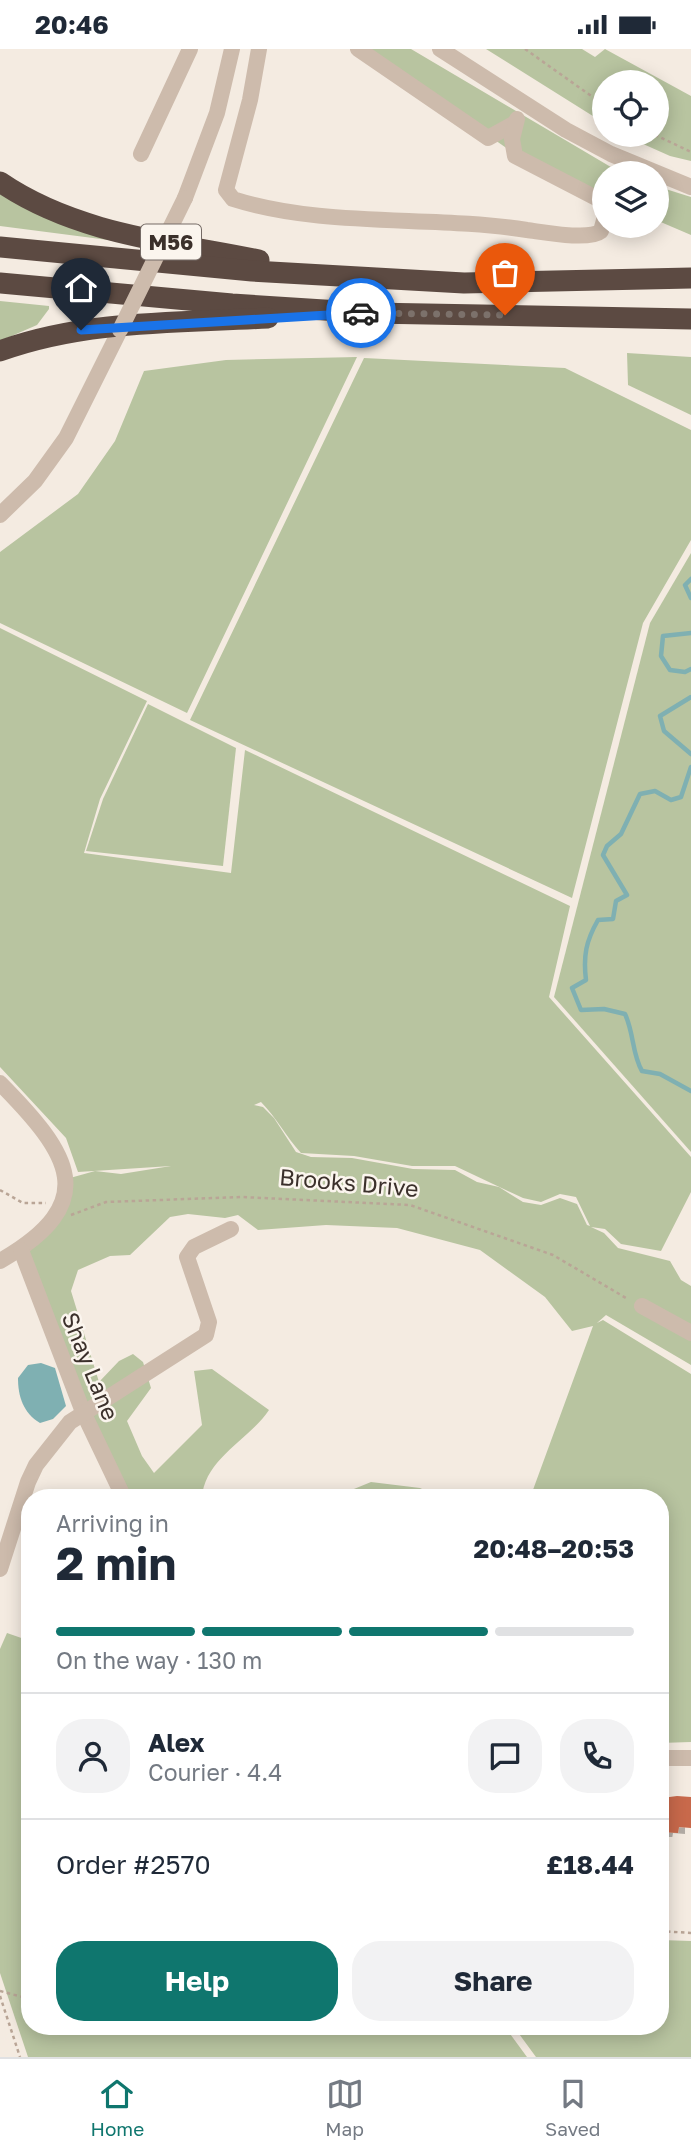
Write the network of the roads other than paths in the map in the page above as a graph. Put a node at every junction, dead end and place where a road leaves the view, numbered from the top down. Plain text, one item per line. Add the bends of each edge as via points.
1 (190, 49) edge
2 (232, 49) edge
3 (259, 49) edge
4 (358, 49) edge
5 (440, 49) edge
6 (526, 106) junction
7 (515, 123) junction
8 (141, 154) dead end
9 (0, 182) edge
10 (691, 187) edge
11 (592, 196) edge
12 (592, 236) edge
13 (0, 247) edge
14 (351, 278) junction
15 (691, 278) edge
16 (0, 283) edge
17 (371, 313) junction
18 (691, 319) edge
19 (0, 351) edge
20 (0, 515) edge
21 (0, 1083) edge
22 (231, 1229) dead end
23 (20, 1249) junction
24 (0, 1261) edge
25 (642, 1305) dead end
26 (691, 1333) edge
27 (83, 1412) junction
28 (28, 1489) edge
29 (120, 1489) edge
30 (21, 1508) edge
31 (0, 1569) edge
32 (669, 1758) edge
33 (691, 1758) edge

1 - 8 street
2 - 20 street, bridge via 217,113 185,198 66,438 35,481
3 - 12 street via 226,190 233,199 314,213
4 - 7 street via 488,138
5 - 6 street
6 - 7 street
6 - 10 street via 611,154
7 - 11 street via 515,156
9 - 14 highway, M56 via 85,224
13 - 14 highway, M56
14 - 15 highway, M56 via 464,283
16 - 17 highway
17 - 18 highway
17 - 19 highway via 104,327
21 - 23 street via 35,1120 57,1154 66,1184 64,1203 54,1221
22 - 27 street via 194,1247 187,1257 209,1322 206,1335
23 - 24 street
23 - 27 street, Shay Lane
25 - 26 street
27 - 28 street via 36,1465
27 - 29 street, Shay Lane
30 - 31 street
32 - 33 street

